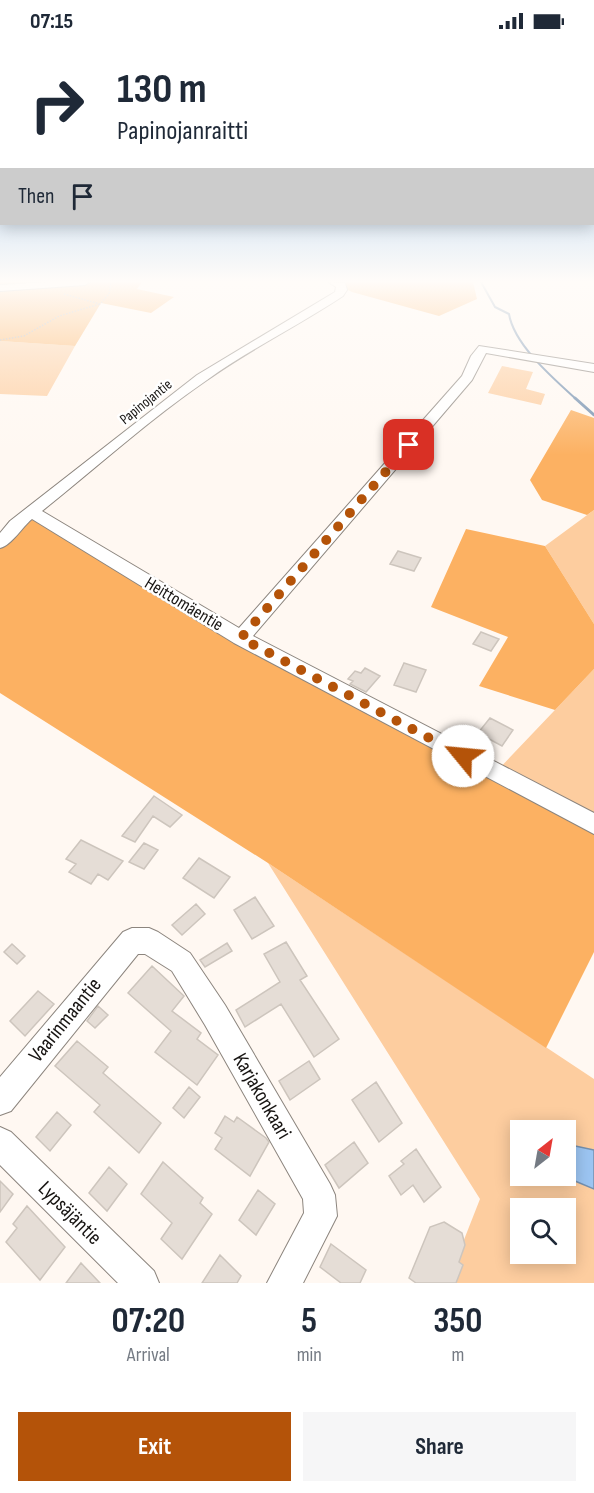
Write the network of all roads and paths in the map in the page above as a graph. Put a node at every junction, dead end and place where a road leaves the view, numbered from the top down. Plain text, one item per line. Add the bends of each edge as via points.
1 (260, 340) edge
2 (594, 368) edge
3 (32, 512) junction
4 (0, 543) edge
5 (241, 638) junction
6 (594, 825) edge
7 (132, 941) joint
8 (0, 1100) edge
9 (0, 1143) edge
10 (142, 1283) edge
11 (284, 1283) edge

1 - 3 street, Papinojantie via 201,378
2 - 5 street via 483,350 468,377
3 - 4 street, Papinojantie
3 - 5 street, Heittomäentie
5 - 6 street, Heittomäentie
7 - 8 street, Vaarinmaantie
7 - 11 street, Karjakonkaari via 149,941 181,962 319,1195 321,1216
9 - 10 street, Lypsäjäntie

